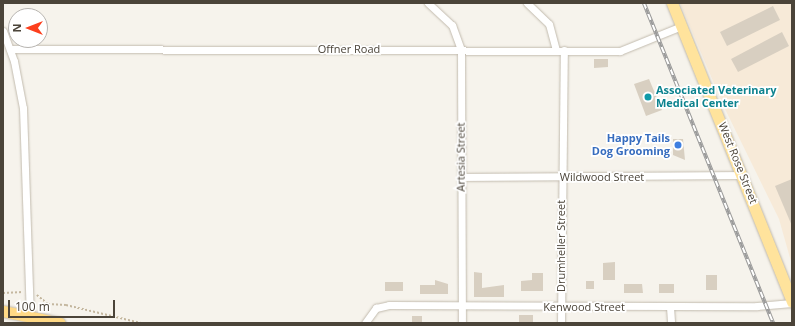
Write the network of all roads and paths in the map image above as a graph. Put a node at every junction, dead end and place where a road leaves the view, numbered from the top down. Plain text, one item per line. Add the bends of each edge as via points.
1 (428, 3) edge
2 (527, 3) edge
3 (672, 3) edge
4 (682, 26) junction
5 (3, 31) edge
6 (10, 49) junction
7 (461, 50) junction
8 (560, 50) junction
9 (743, 175) junction
10 (461, 177) junction
11 (561, 177) junction
12 (3, 293) edge
13 (30, 294) junction
14 (792, 302) edge
15 (462, 306) junction
16 (561, 307) junction
17 (670, 307) junction
18 (3, 311) edge
19 (30, 320) edge
20 (60, 323) edge
21 (141, 323) edge
22 (365, 323) edge
23 (462, 323) edge
24 (561, 323) edge
25 (671, 323) edge

1 - 7 street, Artesia Street via 452,25
2 - 8 street, Drumheller Street via 549,24
3 - 4 main road, West Rose Street
4 - 8 street, Offner Road via 620,51
4 - 9 main road, West Rose Street
5 - 6 street
6 - 7 street, Offner Road
6 - 13 street via 24,120 26,267
7 - 8 street, Offner Road
7 - 10 street, Artesia Street
8 - 11 street, Drumheller Street
9 - 11 street, Wildwood Street
9 - 14 main road, West Rose Street
10 - 11 street, Wildwood Street
10 - 15 street, Artesia Street
11 - 16 street, Drumheller Street
12 - 13 path via 11,294 17,290
13 - 19 street
13 - 21 path via 40,296 48,304 66,305
14 - 17 street, Kenwood Street via 774,306
15 - 16 street, Kenwood Street
15 - 22 street, Kenwood Street via 376,308
15 - 23 street, Artesia Street
16 - 17 street, Kenwood Street
16 - 24 street, Drumheller Street
17 - 25 street
18 - 19 highway
19 - 20 highway

